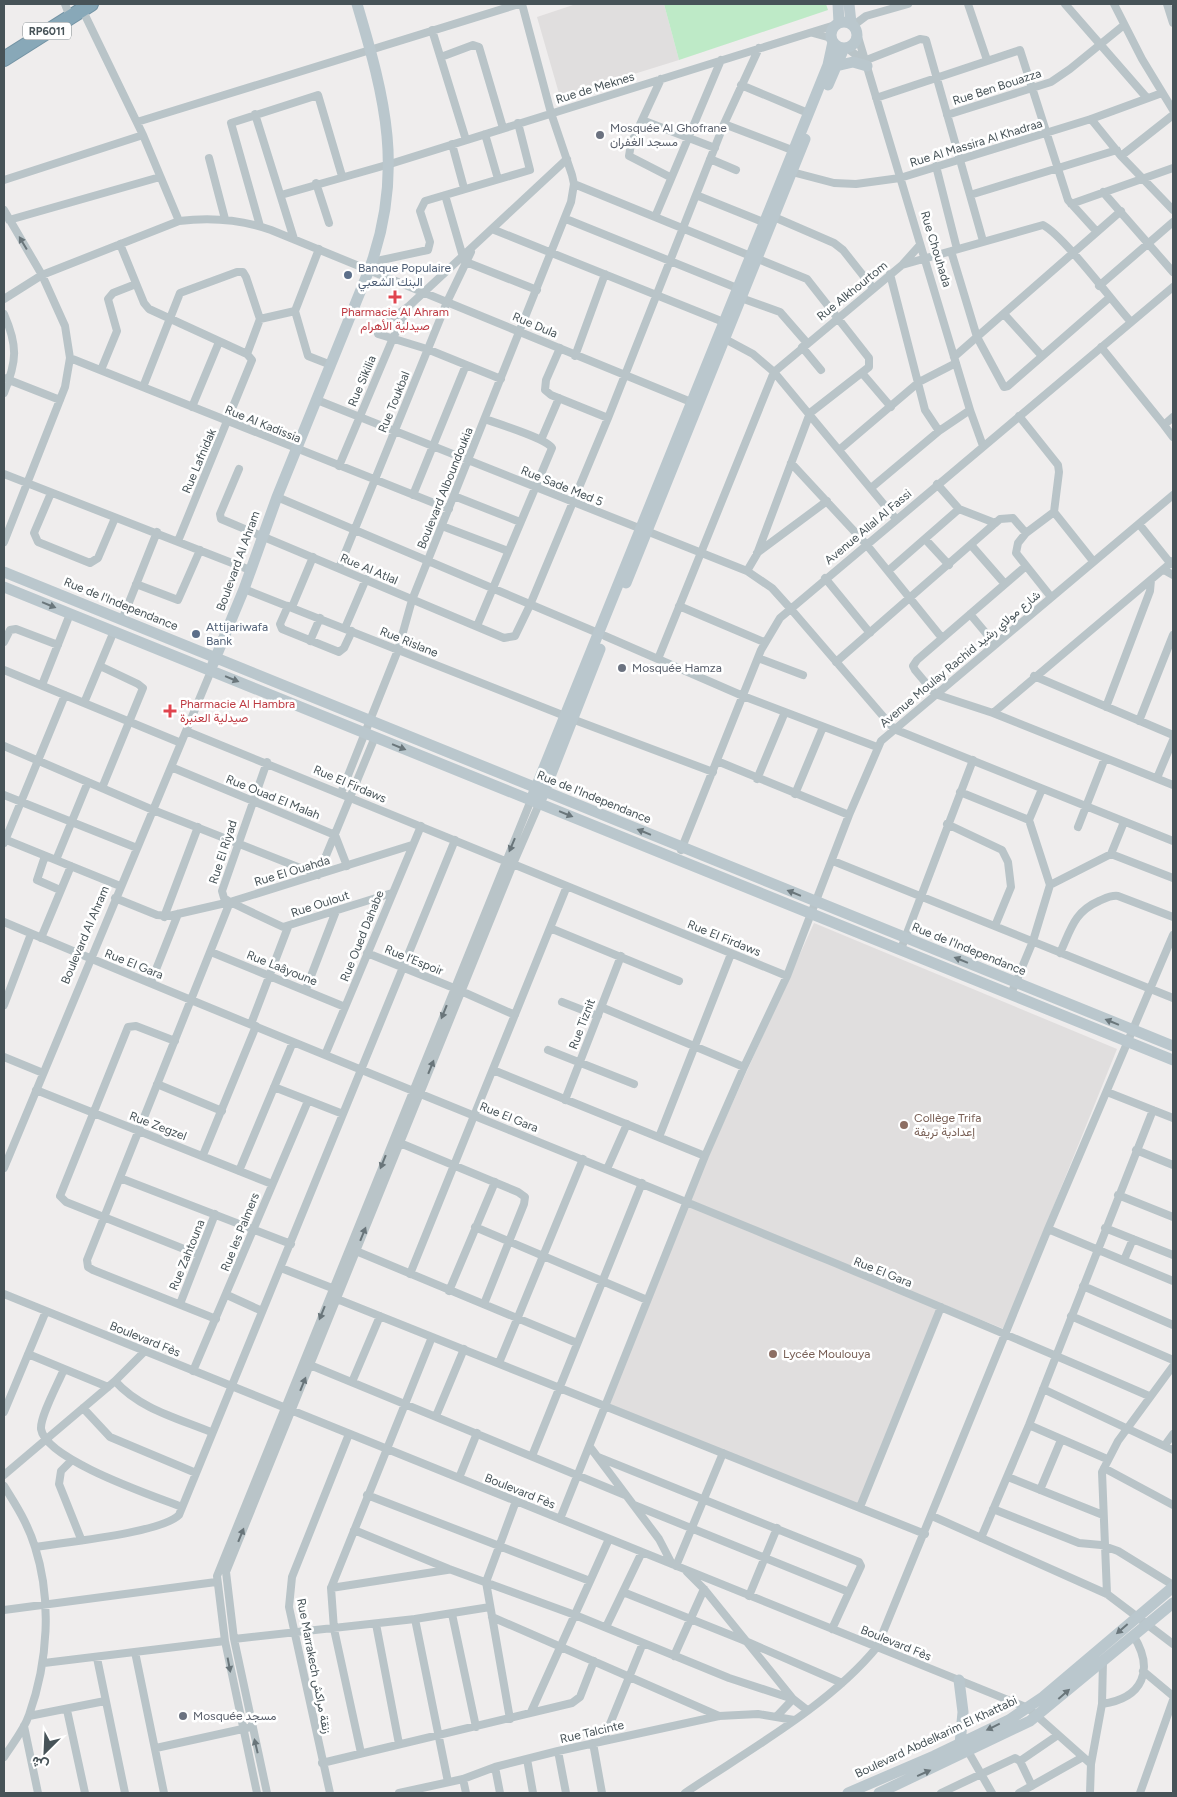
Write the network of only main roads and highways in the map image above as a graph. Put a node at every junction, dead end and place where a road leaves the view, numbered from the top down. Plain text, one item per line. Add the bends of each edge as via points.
1 (77, 8) edge
2 (4, 58) edge

1 - 2 highway, RP6011

